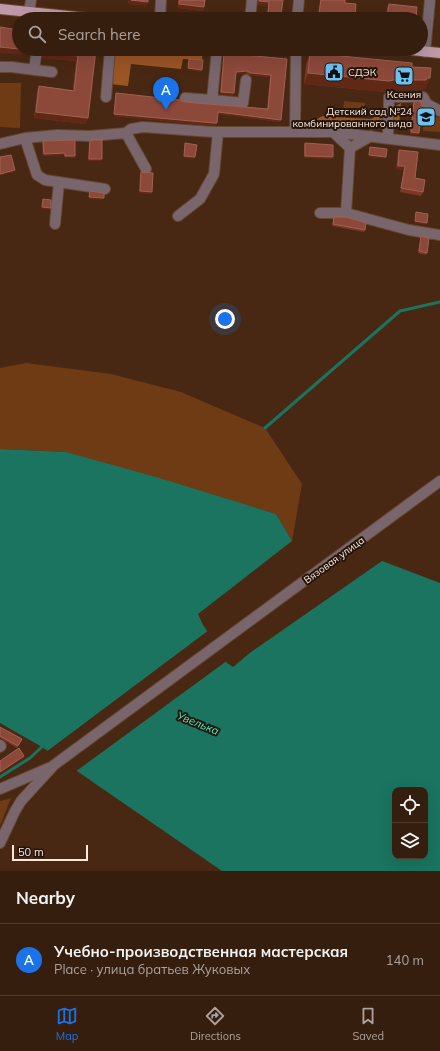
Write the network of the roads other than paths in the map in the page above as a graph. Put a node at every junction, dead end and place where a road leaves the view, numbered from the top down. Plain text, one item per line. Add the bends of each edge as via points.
1 (30, 0) edge
2 (161, 0) edge
3 (252, 0) edge
4 (299, 0) edge
5 (430, 0) edge
6 (0, 9) edge
7 (29, 12) joint
8 (160, 12) edge
9 (251, 12) edge
10 (298, 12) edge
11 (428, 26) edge
12 (428, 52) edge
13 (440, 53) edge
14 (36, 56) edge
15 (109, 56) edge
16 (216, 56) edge
17 (296, 56) edge
18 (0, 68) edge
19 (34, 70) junction
20 (52, 72) dead end
21 (246, 80) dead end
22 (106, 98) dead end
23 (185, 98) dead end
24 (212, 100) junction
25 (440, 111) edge
26 (218, 132) junction
27 (294, 132) junction
28 (333, 132) junction
29 (126, 133) junction
30 (370, 136) junction
31 (25, 138) junction
32 (388, 138) junction
33 (0, 144) edge
34 (440, 145) edge
35 (350, 148) junction
36 (146, 169) dead end
37 (59, 182) junction
38 (105, 189) dead end
39 (320, 212) dead end
40 (346, 213) junction
41 (178, 216) dead end
42 (55, 224) dead end
43 (440, 235) edge
44 (440, 481) edge
45 (54, 765) junction
46 (0, 789) edge
47 (0, 843) edge

1 - 7 street
2 - 8 street
3 - 9 street
4 - 10 street
5 - 11 street
6 - 7 main road
12 - 13 main road
14 - 19 street
15 - 22 street
16 - 24 street
17 - 27 street
18 - 19 street
19 - 20 street
21 - 24 street via 243,103
23 - 24 street
25 - 32 street via 427,104 423,97 389,97
26 - 27 street
26 - 29 street via 143,127 131,129
26 - 41 street via 214,174 200,199
27 - 28 street
28 - 30 street
28 - 35 street
29 - 31 street
29 - 36 street
30 - 32 street
30 - 35 street
31 - 33 street
31 - 37 street via 37,174 45,180
32 - 34 street
35 - 40 street
37 - 38 street
37 - 42 street
39 - 40 street
40 - 43 street via 409,230
44 - 45 street, Вязовая улица
45 - 46 street
45 - 47 street via 21,801

